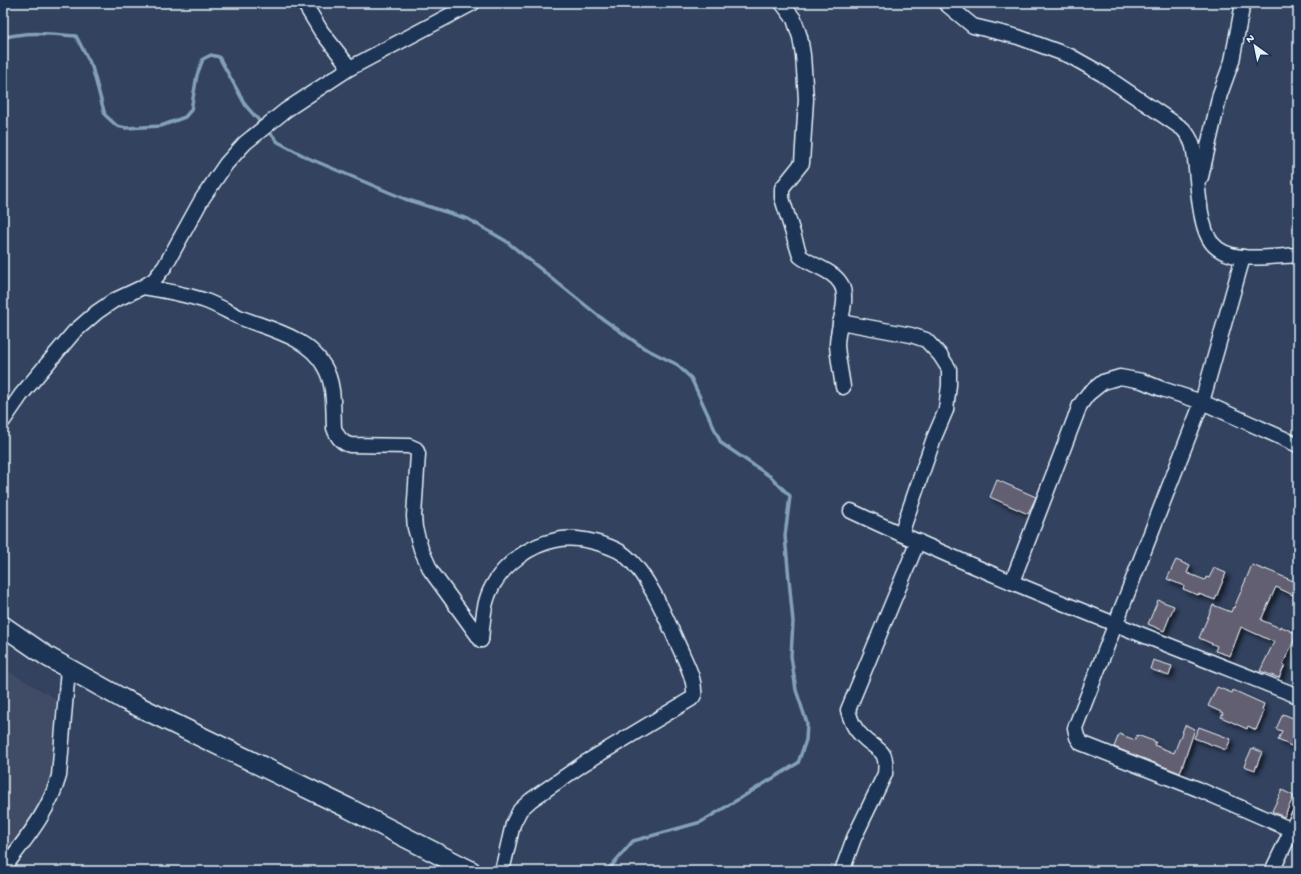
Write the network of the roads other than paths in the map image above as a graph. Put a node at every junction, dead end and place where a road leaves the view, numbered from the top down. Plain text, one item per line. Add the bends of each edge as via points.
1 (304, 3) edge
2 (472, 3) edge
3 (782, 3) edge
4 (944, 3) edge
5 (961, 3) edge
6 (1243, 3) edge
7 (965, 20) junction
8 (350, 68) junction
9 (1198, 189) junction
10 (1298, 255) edge
11 (1243, 257) junction
12 (143, 286) junction
13 (840, 322) junction
14 (843, 388) dead end
15 (1202, 402) junction
16 (3, 421) edge
17 (1298, 445) edge
18 (851, 511) dead end
19 (901, 534) junction
20 (918, 541) junction
21 (1012, 582) junction
22 (1116, 625) junction
23 (3, 626) edge
24 (68, 669) junction
25 (1298, 696) edge
26 (1295, 823) edge
27 (3, 869) edge
28 (471, 871) edge
29 (502, 871) edge
30 (842, 871) edge
31 (1272, 871) edge

1 - 8 street via 321,31
2 - 8 street
3 - 13 street via 794,19 800,37 806,99 802,163 782,188 782,198 800,256 831,274 841,283 845,296
4 - 7 street
5 - 7 street
6 - 9 street via 1232,61 1220,94
7 - 9 street via 973,26 1018,37 1070,56 1174,122 1190,136 1194,145
8 - 12 street via 286,110 245,142 226,164 202,200 165,266 154,280
9 - 11 street via 1207,235 1222,252
10 - 11 street
11 - 15 street
12 - 16 street via 113,300 74,332 20,395
12 - 29 street via 204,300 303,344 314,353 328,376 332,391 334,428 340,440 350,445 409,446 416,449 418,454 414,516 421,549 430,571 481,640 484,605 492,586 508,565 542,543 557,539 581,539 600,544 627,556 641,572 660,605 688,668 694,686 694,696 582,764 520,810 512,824
13 - 14 street via 837,344
13 - 19 street via 898,332 926,340 949,369 950,385 946,410
15 - 17 street
15 - 21 street via 1142,381 1120,377 1103,382 1088,394 1080,406
15 - 22 street
18 - 19 street
19 - 20 street
20 - 21 street
20 - 30 street via 848,710 852,724 863,738 884,753 886,764 885,774 854,838
21 - 22 street
22 - 25 street
22 - 26 street via 1075,728 1081,743
23 - 24 street
24 - 27 street via 59,776 54,792 45,811
24 - 28 street via 123,699
26 - 31 street

